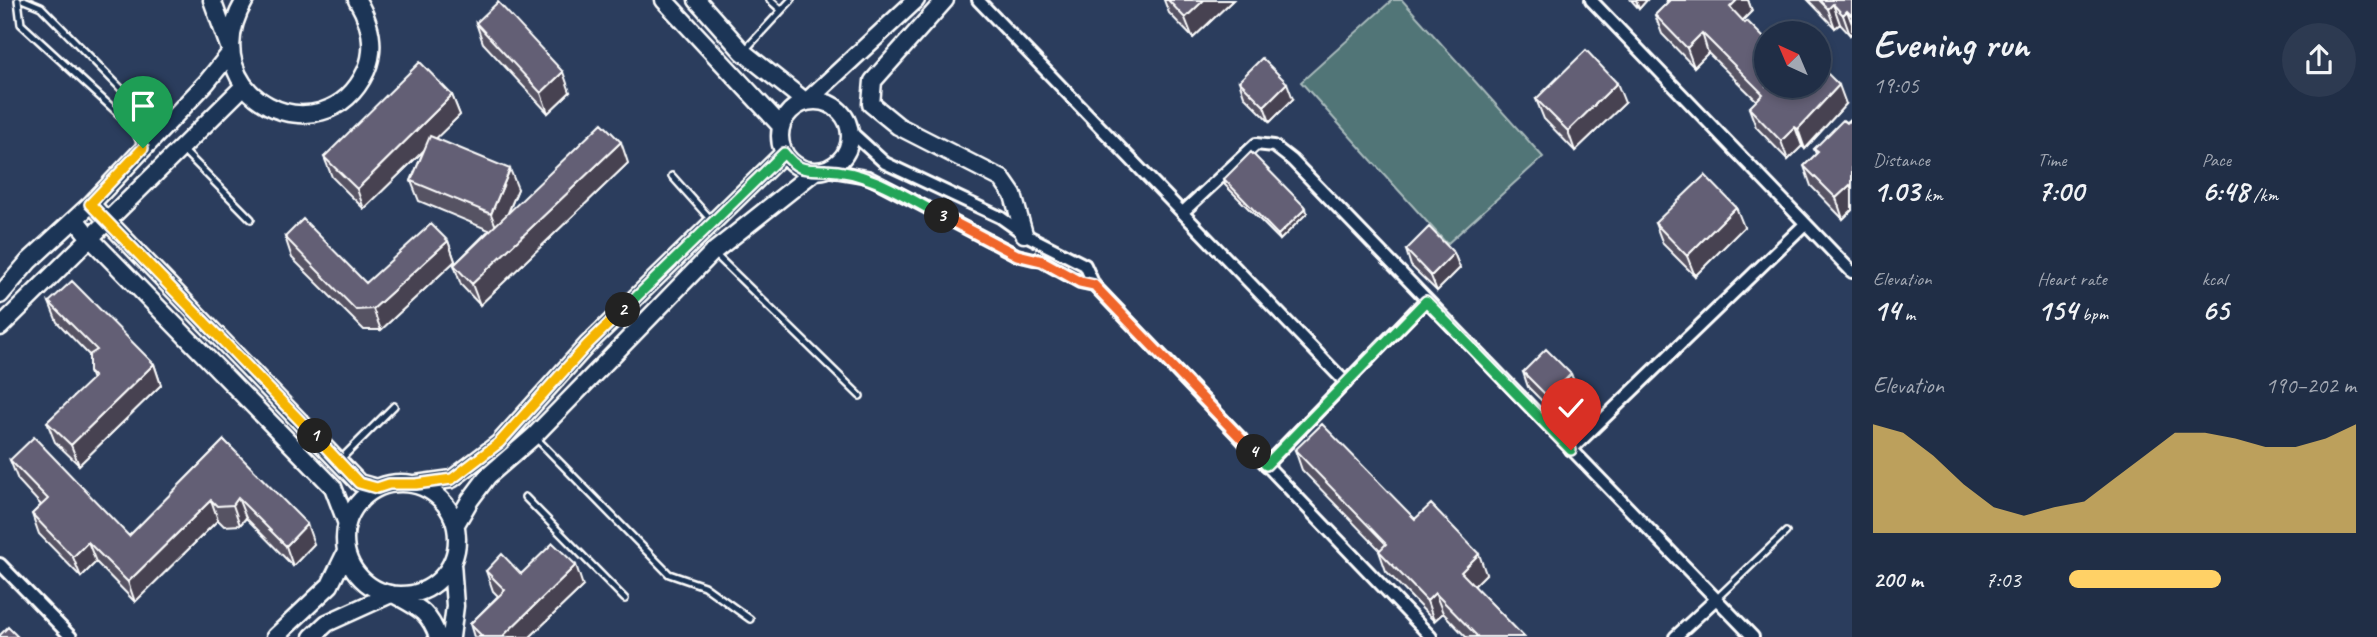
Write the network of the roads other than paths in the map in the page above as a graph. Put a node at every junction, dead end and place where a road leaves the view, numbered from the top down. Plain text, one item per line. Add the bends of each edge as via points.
1 (18, 0) edge
2 (24, 0) edge
3 (212, 0) edge
4 (245, 0) edge
5 (357, 0) edge
6 (664, 0) edge
7 (697, 0) edge
8 (770, 0) edge
9 (791, 0) edge
10 (916, 0) edge
11 (945, 0) edge
12 (978, 0) edge
13 (1591, 0) edge
14 (780, 10) junction
15 (231, 52) junction
16 (743, 52) junction
17 (244, 86) junction
18 (806, 102) junction
19 (167, 124) junction
20 (781, 126) junction
21 (851, 132) junction
22 (143, 148) junction
23 (181, 148) junction
24 (784, 153) junction
25 (820, 171) junction
26 (672, 176) dead end
27 (90, 204) junction
28 (1184, 212) junction
29 (75, 219) junction
30 (251, 219) dead end
31 (108, 222) junction
32 (714, 223) junction
33 (1805, 224) junction
34 (1024, 234) junction
35 (91, 239) junction
36 (713, 252) junction
37 (1017, 255) junction
38 (1852, 272) edge
39 (1094, 285) junction
40 (0, 295) edge
41 (1426, 301) junction
42 (0, 327) edge
43 (1346, 383) junction
44 (860, 396) dead end
45 (394, 406) dead end
46 (534, 436) junction
47 (1571, 450) junction
48 (339, 461) junction
49 (1266, 465) junction
50 (416, 484) junction
51 (377, 488) junction
52 (525, 496) dead end
53 (347, 524) junction
54 (456, 524) junction
55 (1786, 532) dead end
56 (346, 552) junction
57 (0, 564) edge
58 (452, 564) junction
59 (393, 595) junction
60 (625, 599) dead end
61 (1716, 599) junction
62 (750, 619) dead end
63 (71, 637) edge
64 (275, 637) edge
65 (312, 637) edge
66 (438, 637) edge
67 (451, 637) edge
68 (1431, 637) edge
69 (1675, 637) edge
70 (1753, 637) edge

1 - 22 lane via 21,24 134,128
2 - 19 lane via 41,7 146,114
3 - 15 street
4 - 15 street via 231,33
5 - 17 street via 371,31 369,65 356,87 337,104 321,111 287,113 271,108
6 - 20 street
7 - 16 street
8 - 14 lane
9 - 14 lane
10 - 18 street
11 - 34 street via 873,81 871,104 898,126 1002,179 1013,195
12 - 28 street
13 - 33 street
14 - 16 lane
15 - 17 street
15 - 19 street
16 - 18 street
17 - 23 street
18 - 20 street via 786,115
18 - 21 street via 830,103 840,110
19 - 22 street
20 - 24 street
21 - 25 street via 845,155
21 - 34 street via 885,163 1000,217
22 - 27 street
23 - 30 lane
23 - 31 street
24 - 25 street via 802,169
24 - 32 street
25 - 36 street
25 - 37 street via 868,177
26 - 32 lane
27 - 29 street
27 - 31 street
28 - 41 street via 1256,144 1274,146
28 - 43 street
29 - 35 street
29 - 40 street
31 - 35 street
31 - 48 street
32 - 50 street via 587,345 499,443 452,479
33 - 38 street
33 - 47 street
34 - 37 street
34 - 39 street via 1085,265
35 - 42 street
35 - 53 street via 333,487
36 - 44 lane
36 - 46 street
37 - 39 street
39 - 49 street
41 - 43 street
41 - 47 street
43 - 49 street
45 - 48 lane
46 - 54 street via 488,476
46 - 62 lane via 669,574 704,586
47 - 61 street
48 - 51 street via 359,483
49 - 68 street
50 - 51 street
50 - 54 street via 442,499
51 - 53 street via 358,503
52 - 60 lane
53 - 56 street
54 - 58 street via 458,540
55 - 61 lane
56 - 59 street via 363,580
56 - 64 street via 330,585
57 - 63 street
58 - 59 street via 436,584 421,592
58 - 67 street via 455,606
59 - 65 street via 327,623
59 - 66 street via 425,612
61 - 69 street
61 - 70 street

